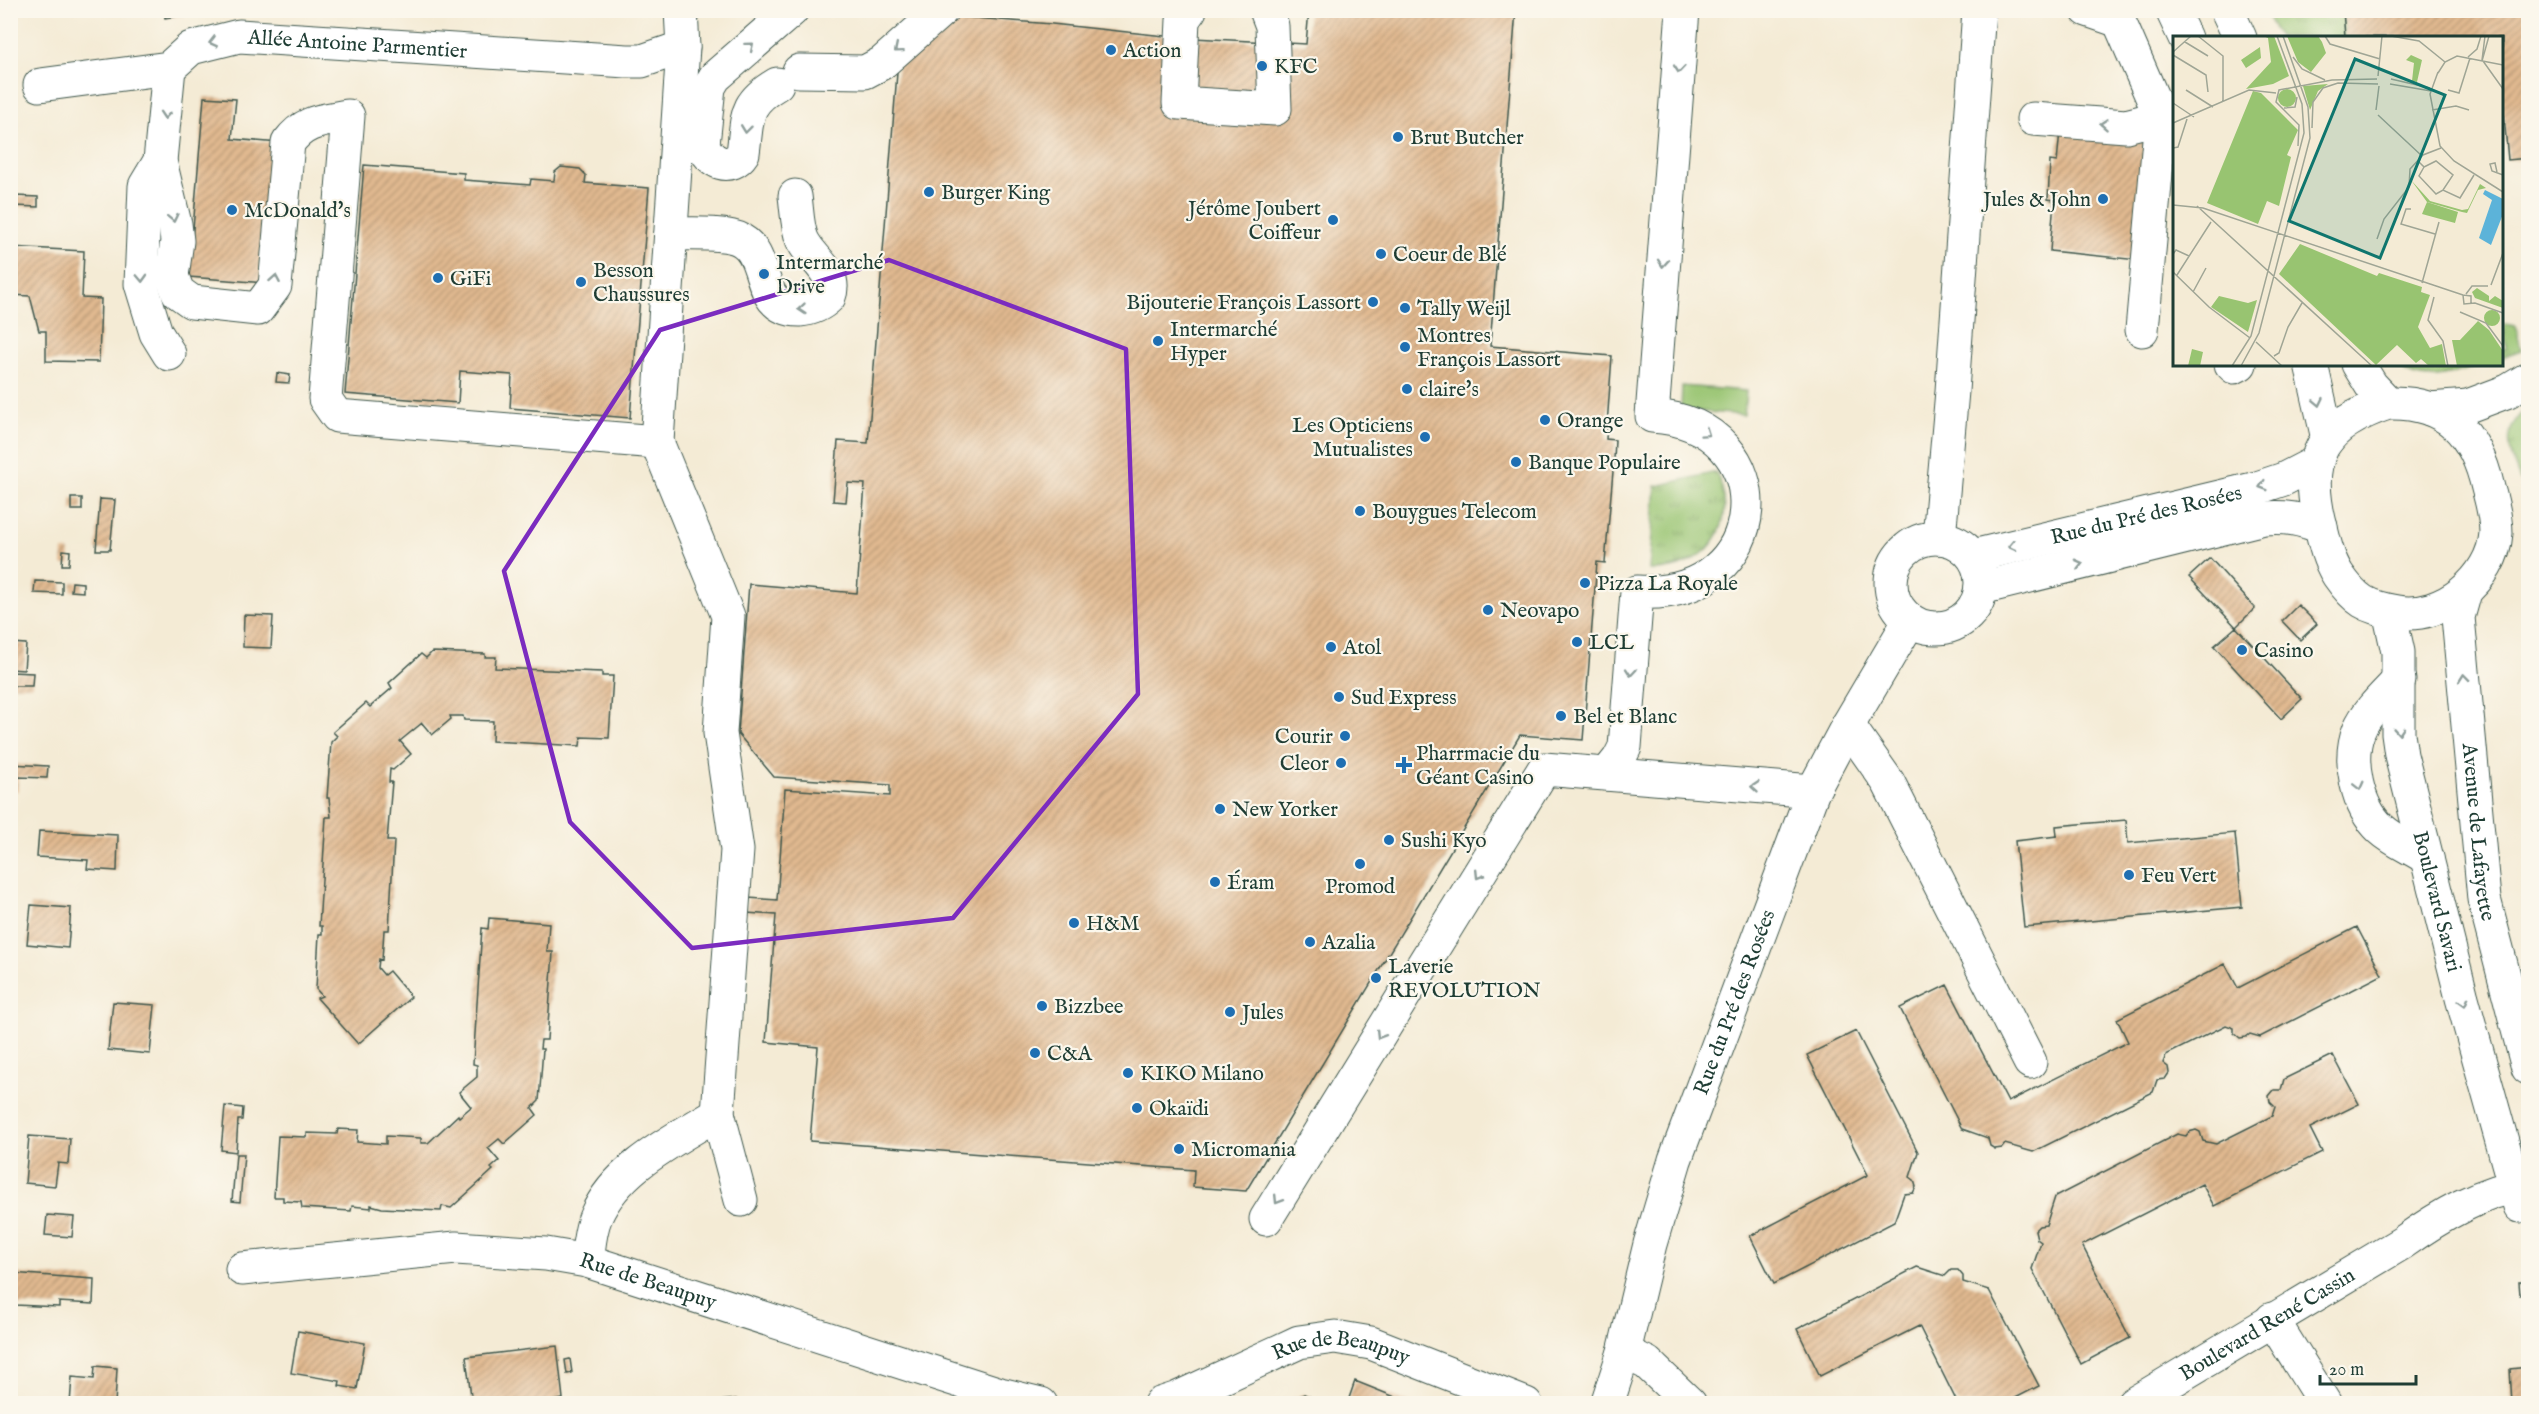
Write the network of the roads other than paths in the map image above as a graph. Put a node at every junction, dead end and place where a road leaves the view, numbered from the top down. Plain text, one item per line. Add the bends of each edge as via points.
1 (681, 10) edge
2 (792, 10) edge
3 (942, 10) edge
4 (1190, 10) edge
5 (1266, 10) edge
6 (1683, 10) edge
7 (1979, 10) edge
8 (2086, 10) edge
9 (2227, 10) edge
10 (2239, 36) edge
11 (683, 47) junction
12 (169, 68) junction
13 (40, 86) dead end
14 (2033, 119) dead end
15 (2169, 136) edge
16 (160, 161) junction
17 (795, 196) dead end
18 (671, 234) junction
19 (2148, 330) dead end
20 (169, 354) dead end
21 (2311, 366) edge
22 (2359, 366) edge
23 (2518, 385) edge
24 (2388, 404) junction
25 (2430, 409) junction
26 (657, 442) junction
27 (2322, 451) junction
28 (2484, 470) junction
29 (2321, 527) junction
30 (1939, 538) junction
31 (1973, 556) junction
32 (1981, 588) junction
33 (2465, 592) junction
34 (2389, 611) junction
35 (1910, 620) junction
36 (2399, 680) junction
37 (1848, 724) junction
38 (1607, 774) junction
39 (1813, 791) junction
40 (2427, 858) junction
41 (2519, 993) edge
42 (2030, 1062) dead end
43 (2529, 1068) edge
44 (718, 1113) junction
45 (2523, 1195) edge
46 (741, 1200) dead end
47 (1266, 1219) dead end
48 (586, 1261) junction
49 (242, 1269) dead end
50 (2272, 1318) junction
51 (1624, 1352) junction
52 (1515, 1402) edge
53 (1041, 1404) edge
54 (1160, 1404) edge
55 (1607, 1404) edge
56 (1690, 1404) edge
57 (2133, 1404) edge
58 (2325, 1404) edge

1 - 11 street
3 -> 2 street via 882,63 865,72 788,77 759,95 751,106 743,153 739,159 718,163 706,153 703,144 709,87 722,69
4 - 5 street via 1183,20 1179,103 1275,108 1272,26
6 -> 38 street via 1652,416 1688,422 1721,444 1742,477 1746,516 1738,543 1714,573 1677,590 1638,592 1625,747
7 - 30 street
8 - 15 street via 2119,21
9 - 10 street
11 -> 12 street, Allée Antoine Parmentier via 642,61 627,61 239,36 191,48
11 - 18 street
12 - 13 street
12 -> 16 street
15 -> 14 street via 2126,126
15 - 19 street
16 -> 20 street via 145,186 141,284 156,333
16 -> 26 street via 176,233 172,276 178,292 192,302 258,309 276,286 288,143 298,130 314,122 348,116 325,399 337,416
17 -> 18 street via 802,240 825,268 832,284 830,297 817,307 790,309 780,305 766,288 756,259 741,240
18 - 26 street
21 -> 27 street, Avenue de Lafayette
22 - 24 street
23 - 25 street via 2468,406
23 - 28 street via 2491,426
24 - 25 street, Avenue de Lafayette
24 - 27 street, Avenue de Lafayette via 2346,421
25 - 28 street, Avenue de Lafayette via 2466,434
26 - 44 street via 728,616 720,733 737,850
27 - 29 street, Avenue de Lafayette via 2312,483
27 -> 31 street, Rue du Pré des Rosées via 2284,479 2257,488
28 - 33 street, Avenue de Lafayette via 2496,534 2490,556
32 -> 29 street, Rue du Pré des Rosées via 2264,518 2298,518
29 - 34 street, Avenue de Lafayette via 2334,569 2348,590 2359,601
30 - 31 street via 1954,541
30 - 35 street via 1918,541 1903,552 1893,568 1890,584 1895,603
31 - 32 street
32 - 35 street via 1977,603 1953,626 1934,629
33 - 34 street, Avenue de Lafayette via 2451,602 2419,613
41 -> 33 street, Avenue de Lafayette via 2484,899 2458,617
34 - 36 street, Boulevard Savari via 2397,644
35 - 37 street, Rue du Pré des Rosées
36 -> 40 street, Boulevard Savari via 2400,744
36 -> 40 street via 2359,730 2355,769 2360,795 2378,827
37 - 39 street, Rue du Pré des Rosées
37 - 42 street via 1893,790
39 -> 38 street
38 -> 47 street via 1544,769
39 - 51 street, Rue du Pré des Rosées via 1675,1160
40 -> 45 street, Boulevard Savari via 2469,1021
41 - 43 street, Avenue de Lafayette
44 - 46 street
44 - 48 street via 635,1165 595,1216
45 - 50 street, Boulevard René Cassin via 2476,1198
48 - 49 street, Rue de Beaupuy via 456,1248
48 - 53 street, Rue de Beaupuy
50 - 57 street, Boulevard René Cassin
50 - 58 street
51 - 55 street, Rue du Pré des Rosées
51 - 56 street via 1647,1363
52 - 54 street, Rue de Beaupuy via 1371,1343 1335,1337 1299,1342

